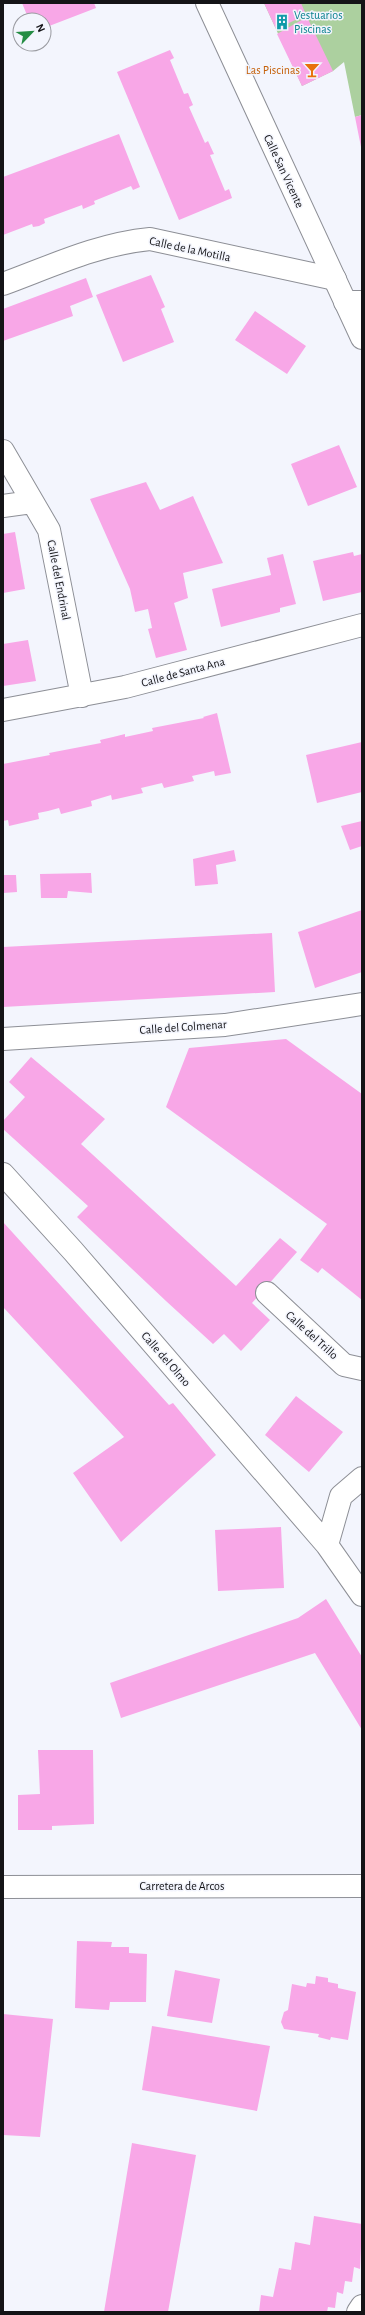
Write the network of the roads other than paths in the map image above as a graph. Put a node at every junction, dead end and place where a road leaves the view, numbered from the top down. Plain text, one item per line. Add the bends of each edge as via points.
1 (207, 3) edge
2 (335, 279) junction
3 (3, 284) edge
4 (354, 302) edge
5 (362, 338) edge
6 (3, 451) edge
7 (32, 502) junction
8 (3, 506) edge
9 (362, 625) edge
10 (82, 696) junction
11 (3, 710) edge
12 (362, 1004) edge
13 (3, 1039) edge
14 (3, 1174) edge
15 (267, 1293) dead end
16 (362, 1369) edge
17 (362, 1478) edge
18 (327, 1545) junction
19 (362, 1595) edge
20 (362, 1886) edge
21 (3, 1887) edge
22 (362, 2306) edge
23 (358, 2312) edge

1 - 2 street, Calle San Vicente
2 - 3 street, Calle de la Motilla via 150,239 100,247
2 - 4 street, Calle San Vicente
4 - 5 street, Calle San Vicente
6 - 7 street, Calle del Endrinal
7 - 8 street
7 - 10 street, Calle del Endrinal via 49,530
9 - 10 street, Calle de Santa Ana
10 - 11 street, Calle de Santa Ana
12 - 13 street, Calle del Colmenar via 225,1025
14 - 18 street, Calle del Olmo via 73,1251
15 - 16 street, Calle del Trillo via 344,1365
17 - 18 street via 341,1496
18 - 19 street, Calle del Olmo
20 - 21 street, Carretera de Arcos
22 - 23 street

